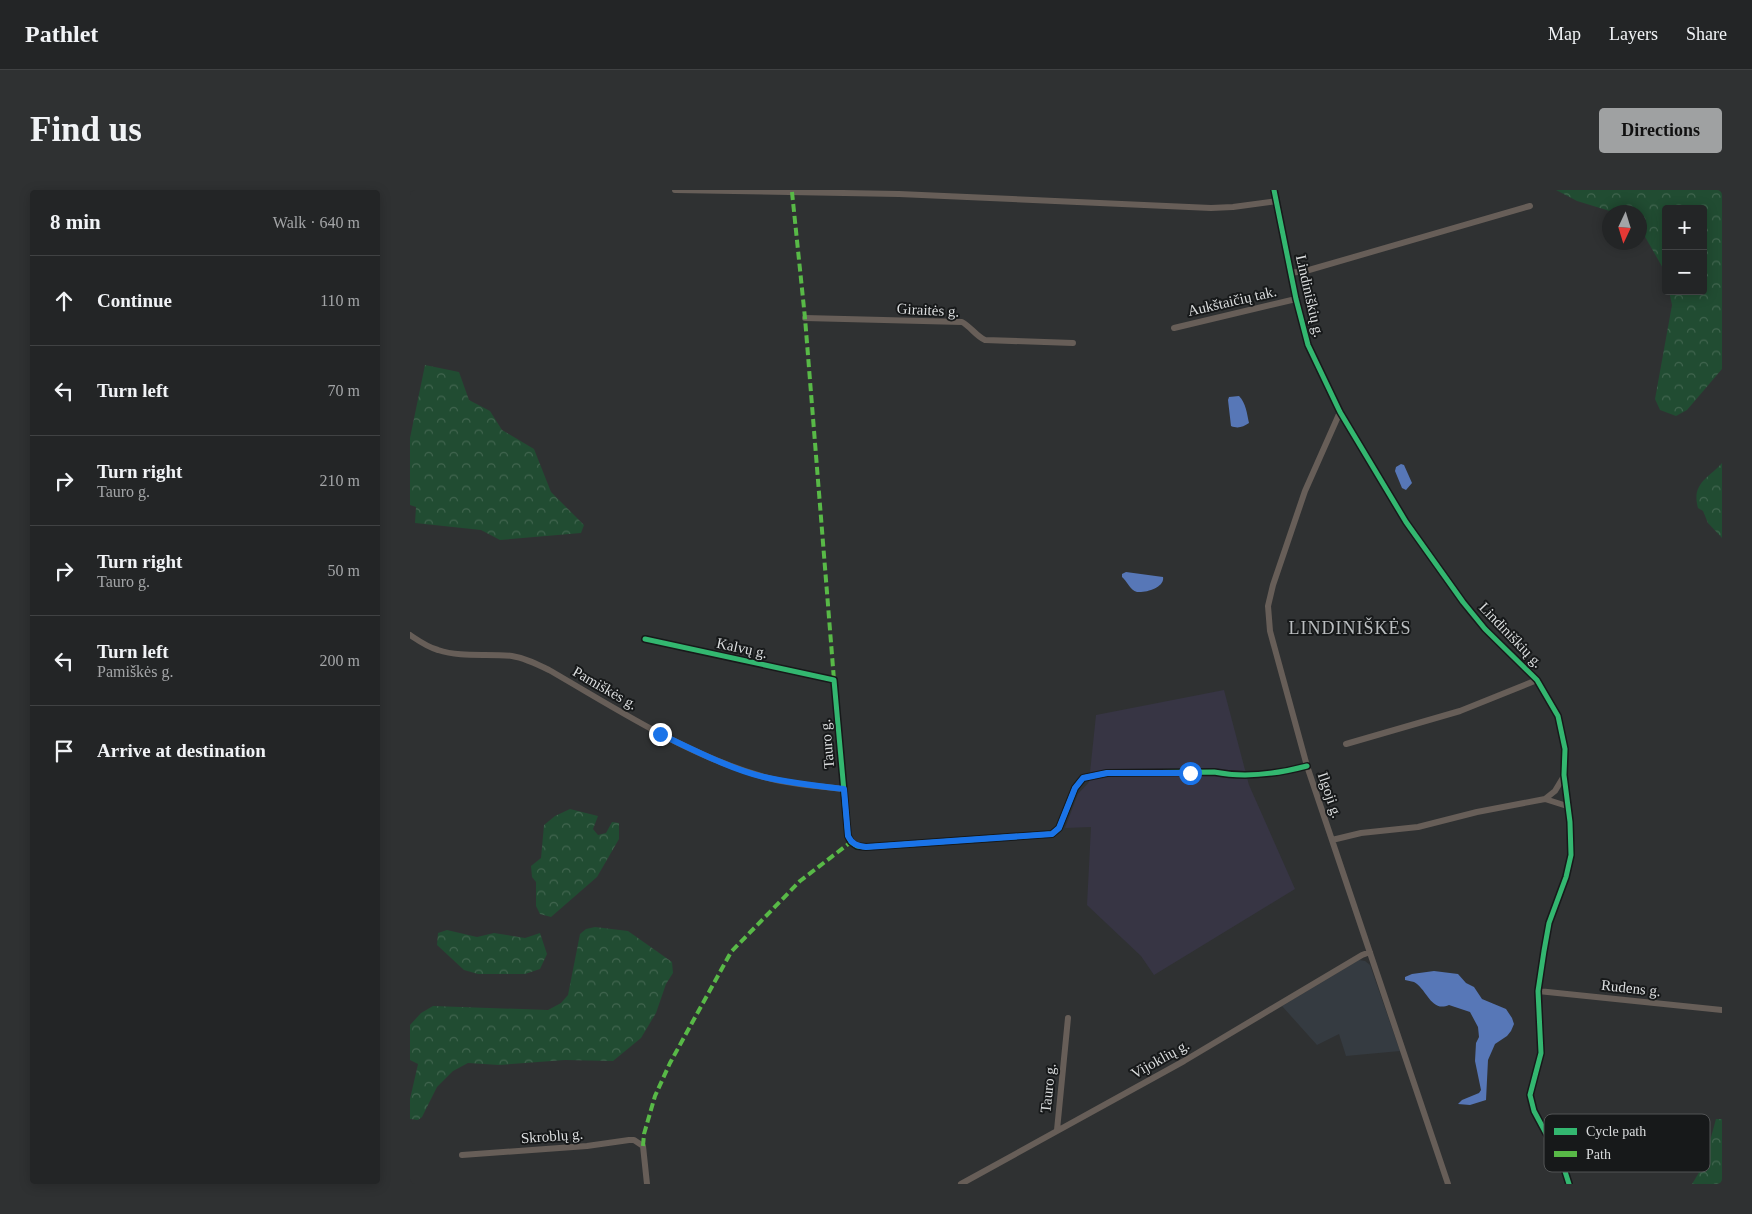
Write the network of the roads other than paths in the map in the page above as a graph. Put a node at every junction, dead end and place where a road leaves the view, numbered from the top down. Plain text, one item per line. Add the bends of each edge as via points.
1 (675, 190) edge
2 (1274, 190) edge
3 (792, 191) edge
4 (1277, 201) junction
5 (1530, 206) dead end
6 (1291, 273) junction
7 (1296, 299) junction
8 (805, 318) dead end
9 (1174, 328) dead end
10 (1073, 344) dead end
11 (1340, 412) junction
12 (410, 636) edge
13 (645, 639) dead end
14 (834, 680) joint
15 (1537, 680) junction
16 (1346, 744) dead end
17 (1307, 766) junction
18 (1564, 775) junction
19 (844, 789) junction
20 (1545, 799) junction
21 (1568, 806) junction
22 (1332, 840) junction
23 (1370, 952) junction
24 (1538, 991) junction
25 (1722, 1010) edge
26 (1068, 1018) dead end
27 (1544, 1128) edge
28 (1057, 1130) junction
29 (462, 1155) dead end
30 (647, 1184) edge
31 (961, 1184) edge
32 (1448, 1184) edge

1 - 3 street
2 - 4 street, Lindiniškių g.
3 - 4 street via 1211,208
4 - 6 street, Lindiniškių g.
5 - 6 street
6 - 7 street, Lindiniškių g.
7 - 9 street, Aukštaičių tak.
7 - 11 street, Lindiniškių g. via 1308,345
8 - 10 street, Giraitės g. via 962,322 985,340
11 - 15 street, Lindiniškių g. via 1406,522 1463,602 1485,629
11 - 17 street, Ilgoji g. via 1305,492 1268,606 1270,631
12 - 19 street, Pamiškės g. via 439,651 514,656 532,662 702,754 762,777
13 - 14 street, Kalvų g.
14 - 19 street, Tauro g.
15 - 16 street via 1460,711
15 - 18 street, Lindiniškių g. via 1558,716 1565,749
17 - 19 street, Tauro g. via 1249,776 1214,772 1107,773 1083,778 1075,788 1059,828 1052,834 910,845 866,847 851,842
17 - 22 street, Ilgoji g.
18 - 20 street via 1555,791
18 - 21 street, Lindiniškių g.
20 - 21 street
20 - 22 street via 1418,828 1361,832
21 - 24 street, Lindiniškių g. via 1571,855 1548,923
22 - 23 street, Ilgoji g.
23 - 28 street, Vijoklių g. via 1184,1061
23 - 32 street, Ilgoji g.
24 - 25 street, Rudens g.
24 - 27 street, Lindiniškių g. via 1541,1053 1530,1088 1531,1102
26 - 28 street, Tauro g.
28 - 31 street, Vijoklių g.
29 - 30 street, Skroblų g. via 634,1140 643,1146

